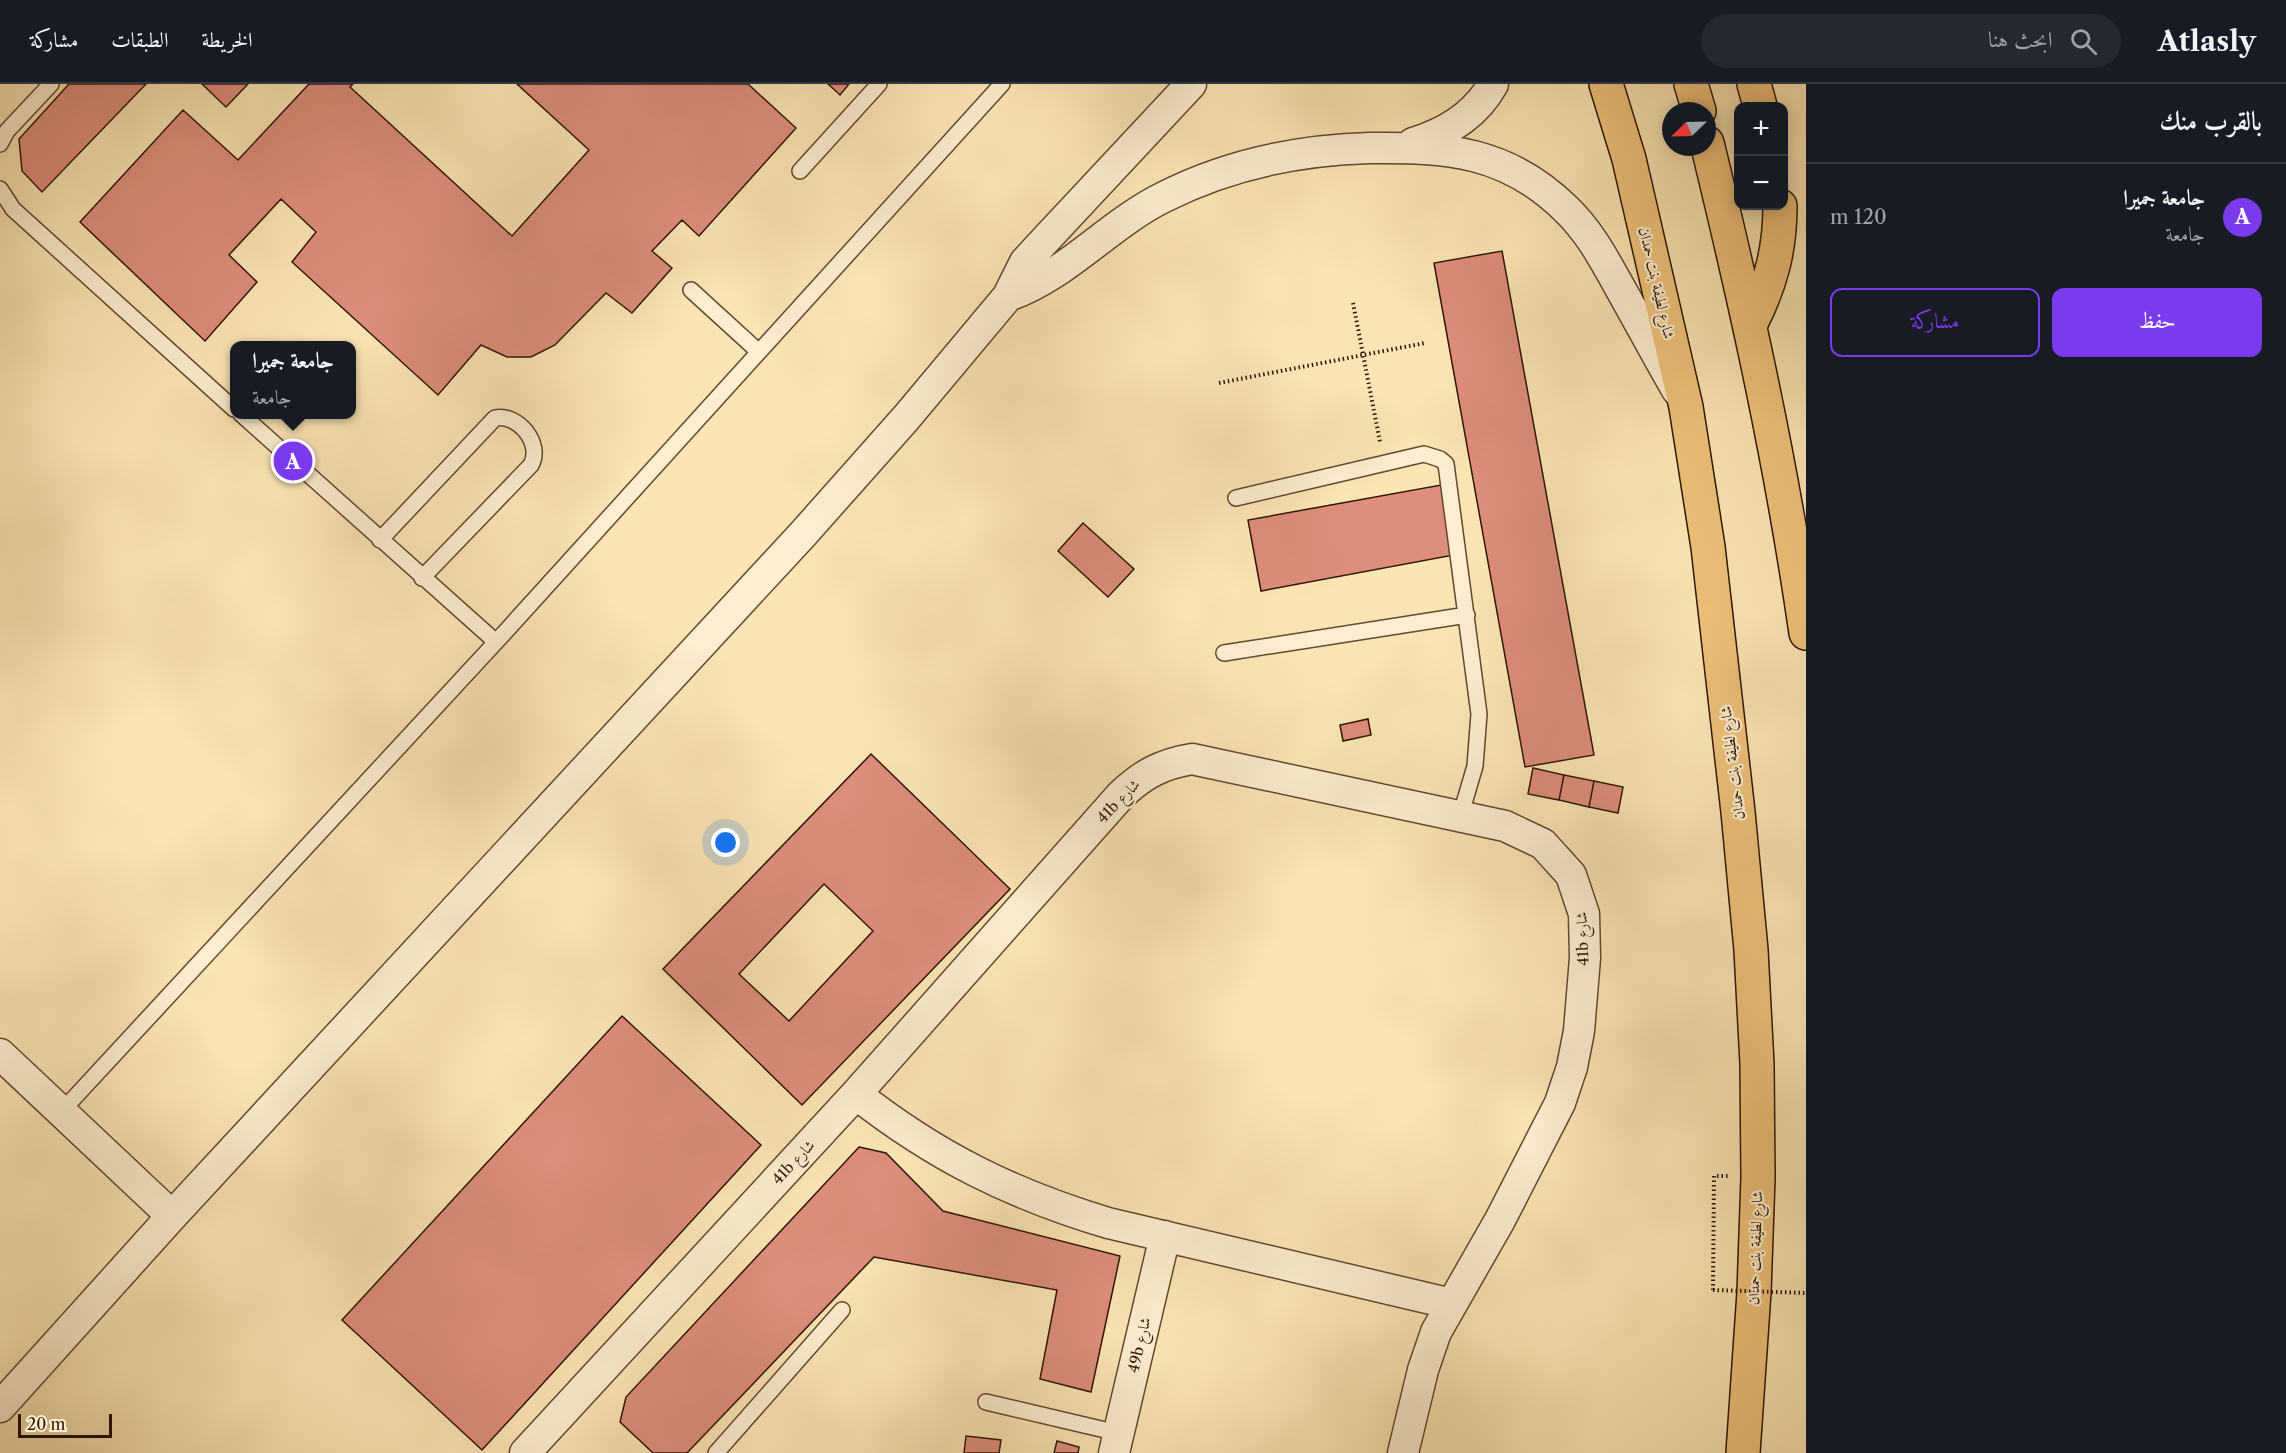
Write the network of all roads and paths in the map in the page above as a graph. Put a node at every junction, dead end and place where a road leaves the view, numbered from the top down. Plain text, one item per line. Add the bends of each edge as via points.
1 (51, 84) edge
2 (879, 84) edge
3 (1002, 84) edge
4 (1191, 84) edge
5 (1493, 84) edge
6 (1606, 84) edge
7 (1691, 84) edge
8 (1754, 84) edge
9 (1696, 102) edge
10 (1759, 102) edge
11 (0, 144) edge
12 (1398, 148) junction
13 (1710, 156) edge
14 (800, 171) dead end
15 (0, 189) edge
16 (1780, 210) edge
17 (691, 290) dead end
18 (1008, 296) junction
19 (1353, 303) dead end
20 (1751, 323) junction
21 (1425, 343) dead end
22 (759, 352) junction
23 (1363, 355) junction
24 (1219, 383) dead end
25 (230, 405) edge
26 (1686, 407) junction
27 (247, 419) edge
28 (1384, 464) junction
29 (1236, 498) dead end
30 (380, 540) junction
31 (422, 578) junction
32 (1467, 615) junction
33 (1806, 633) edge
34 (496, 642) junction
35 (1224, 653) dead end
36 (1460, 817) junction
37 (0, 1054) edge
38 (856, 1094) junction
39 (62, 1111) junction
40 (1714, 1195) dead end
41 (172, 1216) junction
42 (1165, 1236) junction
43 (1806, 1293) edge
44 (1452, 1304) junction
45 (842, 1310) dead end
46 (986, 1402) dead end
47 (0, 1407) edge
48 (1116, 1443) edge
49 (543, 1447) edge
50 (716, 1453) edge
51 (1403, 1453) edge
52 (1743, 1453) edge

1 - 11 lane via 7,131
2 - 14 lane
3 - 22 lane
4 - 18 street via 1036,250
5 - 12 street via 1463,120 1432,137
6 - 26 main road, شارع لطيفة بنت حمدان via 1629,159
7 - 9 main road
8 - 10 main road
12 - 18 street via 1326,149 1270,158 1215,174 1114,226 1046,279
12 - 26 street via 1444,149 1489,160 1530,180 1566,209 1596,244
13 - 20 main road
15 - 25 lane via 13,209
16 - 20 main road via 1775,265
17 - 22 lane
18 - 41 street via 803,534
19 - 23 path
20 - 33 main road via 1788,512
21 - 23 path
22 - 34 lane
23 - 24 path
23 - 28 path
26 - 52 main road, شارع لطيفة بنت حمدان via 1708,547 1738,812 1757,1064 1754,1292
27 - 30 lane
28 - 29 lane
28 - 32 lane via 1424,454 1446,464
30 - 31 lane
30 - 31 lane via 495,418 511,420 532,438 536,452 531,465
31 - 34 lane
32 - 35 lane
32 - 36 lane via 1479,714 1472,782
34 - 39 lane
36 - 38 street, 41b شارع via 1218,763 1192,759 1165,764 1140,776 1121,795
36 - 44 street, 41b شارع via 1505,826 1542,844 1570,875 1584,914 1585,958 1579,1031 1560,1103
37 - 39 street
38 - 42 street via 933,1150 996,1183 1062,1209
38 - 49 street, 41b شارع
39 - 41 street
40 - 43 path, bridge via 1713,1290
41 - 47 street
42 - 44 street
42 - 48 street, 49b شارع
44 - 51 street, 41b شارع via 1436,1332 1423,1370
45 - 50 lane
46 - 48 lane

